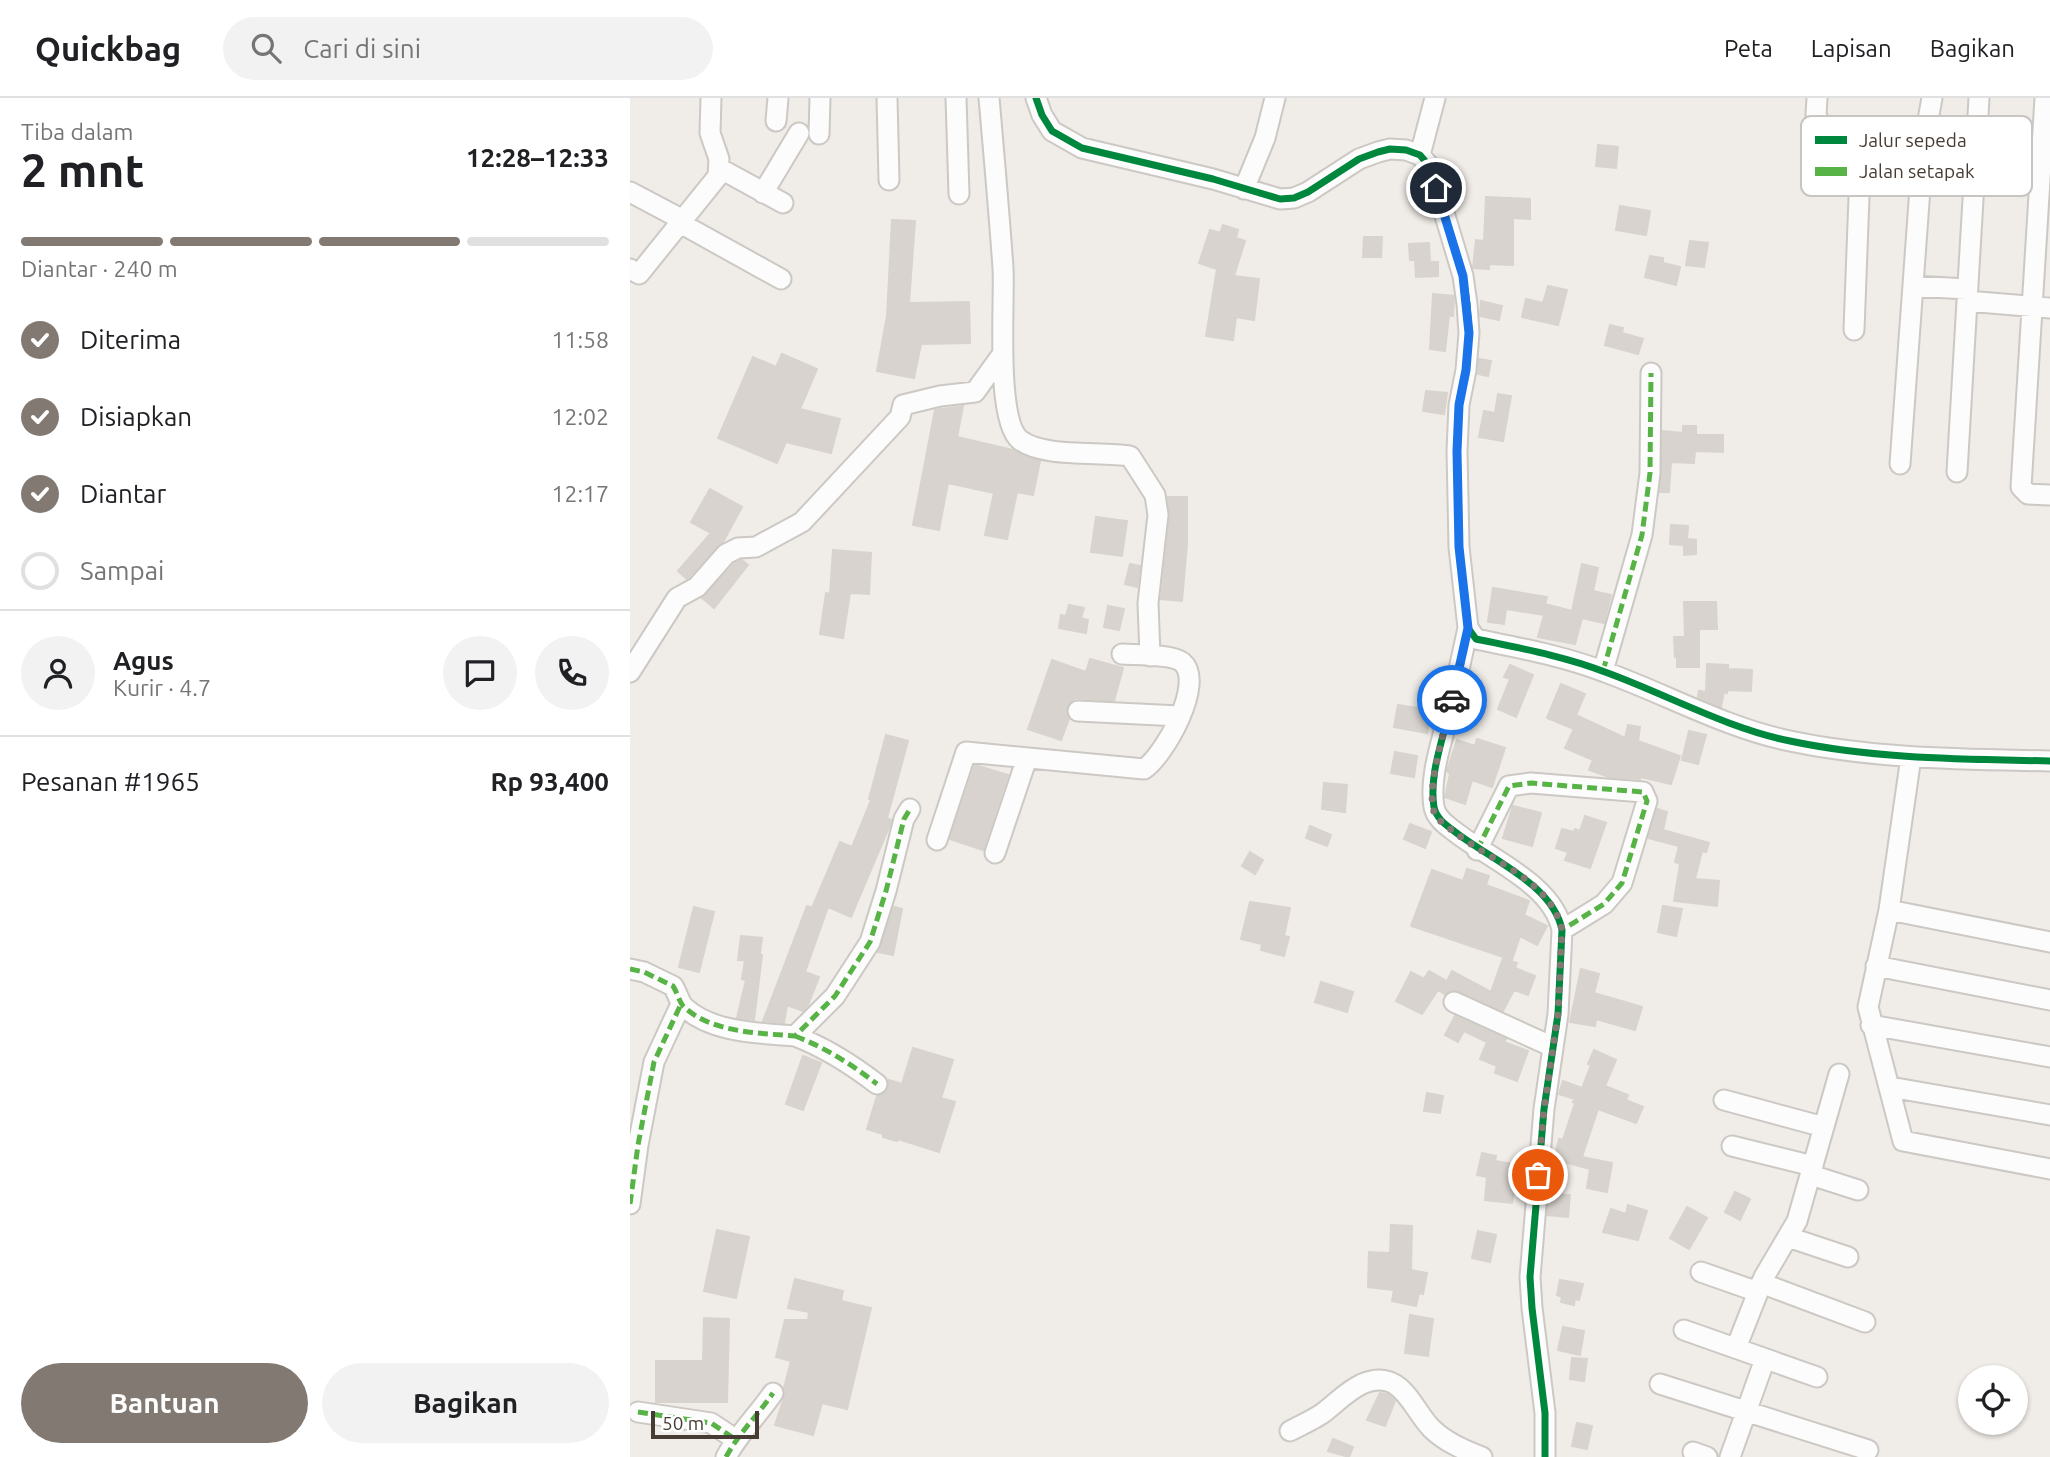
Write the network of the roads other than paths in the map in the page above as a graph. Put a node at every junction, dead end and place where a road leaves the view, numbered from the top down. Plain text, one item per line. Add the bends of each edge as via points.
1 (710, 98) edge
2 (778, 98) edge
3 (820, 98) edge
4 (887, 98) edge
5 (956, 98) edge
6 (989, 98) edge
7 (1036, 98) edge
8 (1275, 98) edge
9 (1434, 98) edge
10 (1817, 98) edge
11 (1932, 98) edge
12 (1979, 98) edge
13 (2045, 98) edge
14 (1816, 116) edge
15 (1929, 116) edge
16 (1978, 116) edge
17 (776, 121) dead end
18 (799, 132) dead end
19 (819, 134) dead end
20 (1420, 155) junction
21 (719, 168) junction
22 (889, 180) dead end
23 (1244, 189) junction
24 (630, 192) edge
25 (764, 193) junction
26 (959, 194) dead end
27 (1859, 196) edge
28 (1919, 196) edge
29 (1973, 196) edge
30 (783, 203) dead end
31 (681, 222) junction
32 (630, 268) edge
33 (781, 279) dead end
34 (1913, 286) junction
35 (1967, 295) junction
36 (2041, 307) edge
37 (1854, 330) dead end
38 (1001, 356) junction
39 (1651, 373) dead end
40 (1900, 464) dead end
41 (1957, 472) dead end
42 (2050, 495) edge
43 (1468, 628) junction
44 (1122, 654) dead end
45 (1150, 656) junction
46 (1603, 671) junction
47 (630, 672) edge
48 (1077, 711) dead end
49 (1179, 716) junction
50 (1911, 757) junction
51 (1027, 758) junction
52 (2050, 761) edge
53 (910, 809) dead end
54 (937, 840) dead end
55 (1477, 850) junction
56 (995, 853) dead end
57 (1889, 910) junction
58 (1562, 930) junction
59 (2050, 942) edge
60 (1876, 966) junction
61 (630, 969) edge
62 (2050, 1000) edge
63 (1454, 1002) dead end
64 (681, 1004) junction
65 (1871, 1025) junction
66 (795, 1036) junction
67 (1553, 1047) junction
68 (2050, 1057) edge
69 (1839, 1074) dead end
70 (877, 1084) dead end
71 (1889, 1087) junction
72 (1724, 1100) dead end
73 (2050, 1115) edge
74 (1824, 1127) junction
75 (1732, 1146) dead end
76 (2050, 1170) edge
77 (1812, 1171) junction
78 (1858, 1190) dead end
79 (630, 1204) edge
80 (1788, 1237) junction
81 (1848, 1257) dead end
82 (1701, 1272) dead end
83 (1760, 1288) junction
84 (1865, 1322) dead end
85 (1684, 1330) dead end
86 (1736, 1348) junction
87 (1765, 1359) junction
88 (1817, 1377) dead end
89 (1660, 1384) dead end
90 (773, 1393) dead end
91 (1746, 1411) junction
92 (638, 1412) dead end
93 (1290, 1432) dead end
94 (736, 1439) junction
95 (1868, 1450) dead end
96 (726, 1457) edge
97 (1482, 1457) edge
98 (1545, 1457) edge
99 (1730, 1457) edge

1 - 21 street via 710,132
2 - 17 street
3 - 19 street
4 - 22 street
5 - 26 street
6 - 38 street via 1003,272
7 - 23 street via 1052,131 1082,148
8 - 23 street
9 - 20 street
10 - 14 street
11 - 15 street
12 - 16 street
13 - 36 street
18 - 25 street
20 - 23 street via 1406,150 1378,152 1294,198
20 - 43 street via 1430,167 1467,304 1469,333 1457,451 1459,547
21 - 25 street
21 - 31 street via 718,176
24 - 31 street
25 - 30 street
27 - 37 street
28 - 34 street
29 - 35 street
31 - 32 street via 639,274
31 - 33 street
34 - 35 street
34 - 40 street
35 - 36 street
35 - 41 street
36 - 42 street via 2021,487 2028,494
38 - 45 street via 1011,426 1020,440 1044,450 1130,456 1155,495 1148,603
38 - 47 street via 975,392 903,405 900,417 802,522 756,547 726,554 697,587 673,602
39 - 46 street via 1650,473 1642,535
43 - 46 street via 1476,639
43 - 55 street via 1433,793 1434,811 1441,821
44 - 45 street
45 - 49 street via 1182,662 1189,674 1189,690
46 - 50 street via 1787,741
48 - 49 street
49 - 51 street via 1172,736 1144,769
50 - 52 street
50 - 57 street
51 - 54 street via 966,752
51 - 56 street
53 - 66 street via 870,942 835,996
55 - 58 street via 1545,896 1560,918
55 - 58 street via 1509,786 1531,783 1643,792 1647,800 1622,883 1604,904
57 - 59 street
57 - 60 street
58 - 67 street
60 - 62 street
60 - 65 street via 1868,1007
61 - 64 street via 673,986
63 - 67 street
64 - 66 street via 724,1027
64 - 79 street via 654,1062
65 - 68 street
65 - 71 street
66 - 70 street via 821,1046
67 - 98 street via 1531,1278
69 - 74 street
71 - 73 street
71 - 76 street via 1903,1141
72 - 74 street
74 - 77 street
75 - 77 street
77 - 78 street
77 - 80 street
80 - 81 street
80 - 83 street
82 - 83 street
83 - 84 street
83 - 86 street
85 - 86 street
86 - 87 street
87 - 88 street
87 - 91 street
89 - 91 street
90 - 94 street
91 - 95 street
91 - 99 street
92 - 94 street via 711,1423
93 - 97 street via 1351,1390 1380,1381 1398,1385 1433,1429
94 - 96 street

